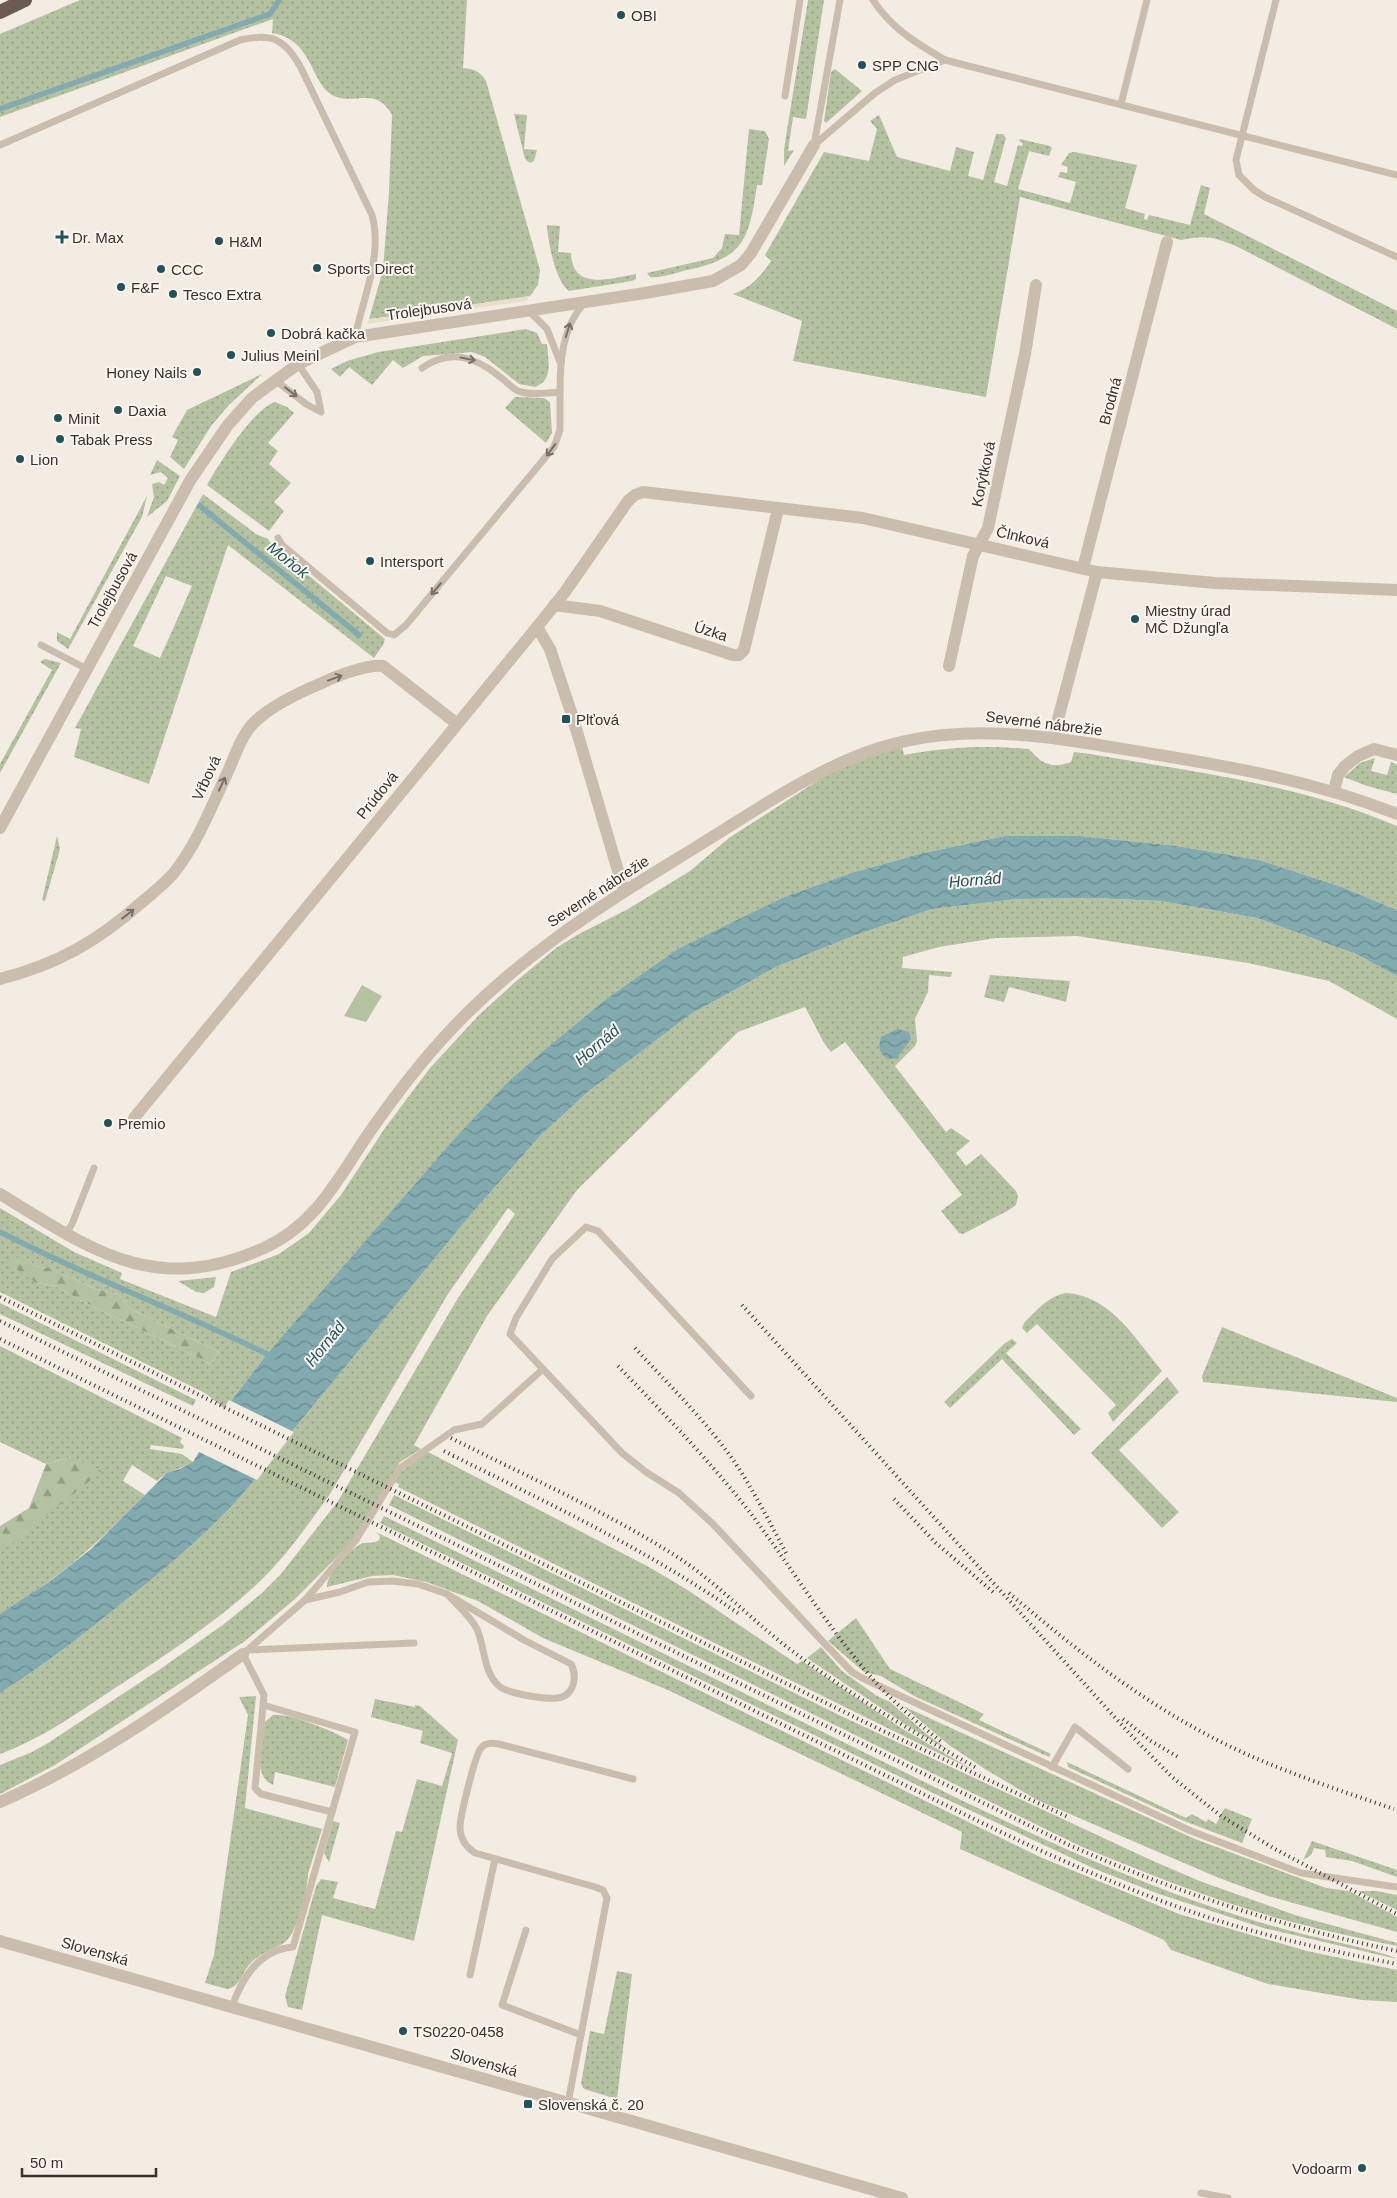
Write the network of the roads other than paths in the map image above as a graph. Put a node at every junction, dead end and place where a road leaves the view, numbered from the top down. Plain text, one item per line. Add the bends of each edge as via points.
1 (25, 0) edge
2 (800, 0) edge
3 (840, 0) edge
4 (873, 0) edge
5 (1146, 0) edge
6 (1276, 0) edge
7 (0, 12) edge
8 (944, 60) junction
9 (785, 96) dead end
10 (1121, 104) junction
11 (1241, 135) junction
12 (0, 145) edge
13 (814, 145) junction
14 (1397, 176) edge
15 (1167, 242) dead end
16 (1397, 257) edge
17 (1036, 285) dead end
18 (585, 302) junction
19 (528, 311) junction
20 (355, 337) junction
21 (560, 362) junction
22 (298, 364) junction
23 (422, 368) dead end
24 (275, 380) junction
25 (560, 392) junction
26 (643, 492) joint
27 (778, 508) junction
28 (278, 538) dead end
29 (979, 543) junction
30 (1083, 568) junction
31 (1097, 572) junction
32 (1397, 590) edge
33 (554, 605) junction
34 (537, 627) junction
35 (42, 645) dead end
36 (949, 666) dead end
37 (87, 670) junction
38 (456, 723) junction
39 (1053, 738) junction
40 (1397, 755) edge
41 (1334, 791) junction
42 (1397, 814) edge
43 (0, 828) edge
44 (624, 891) junction
45 (0, 979) edge
46 (134, 1118) dead end
47 (94, 1168) dead end
48 (0, 1194) edge
49 (66, 1234) junction
50 (543, 1369) junction
51 (751, 1396) dead end
52 (447, 1594) junction
53 (305, 1600) junction
54 (414, 1643) dead end
55 (246, 1652) junction
56 (263, 1705) junction
57 (1052, 1766) junction
58 (1128, 1768) dead end
59 (634, 1779) dead end
60 (0, 1802) edge
61 (332, 1812) junction
62 (495, 1859) junction
63 (1397, 1887) edge
64 (526, 1930) dead end
65 (0, 1941) edge
66 (470, 1975) dead end
67 (232, 2007) junction
68 (581, 2035) junction
69 (568, 2103) junction
70 (1201, 2193) dead end
71 (902, 2198) edge
72 (1228, 2198) edge

1 - 7 highway
2 - 9 lane
3 - 13 lane
4 - 8 lane via 908,38
5 - 10 lane
6 - 11 lane
8 - 10 lane
8 - 13 lane via 895,80 875,93
10 - 11 lane
11 - 14 lane
11 - 16 lane via 1237,168 1239,175 1254,190 1278,205
12 - 20 lane via 240,40 271,37 287,47 297,61 372,215 375,228 372,267
13 - 18 street, Trolejbusová via 766,230 741,265 712,281
15 - 30 street, Brodná
17 - 29 street, Korýtková via 1025,354 988,528
18 - 19 street, Trolejbusová
21 -> 18 lane via 569,326
19 - 20 street, Trolejbusová
19 - 21 lane via 547,328
20 - 22 street, Trolejbusová
21 - 25 lane
22 - 24 street, Trolejbusová
24 -> 22 lane via 322,412 317,392
23 -> 25 lane via 447,358 470,358 487,366 518,391
24 - 37 street, Trolejbusová via 252,398 228,424 191,480
25 -> 28 lane via 560,430 554,447 406,625 394,635 387,633 282,545
26 - 27 street, Člnková
26 - 33 street, Prúdová via 628,501
27 - 29 street, Člnková via 863,518
27 - 33 street, Úzka via 744,650 740,655 600,612
29 - 30 street, Člnková
29 - 36 street, Korýtková via 973,556
30 - 31 street, Člnková
31 - 32 street, Člnková via 1215,583
31 - 39 street
33 - 34 street, Prúdová
34 - 38 street, Prúdová
34 - 44 street via 550,649 572,714
35 - 37 lane
37 - 43 street, Trolejbusová
45 -> 38 street, Vŕbová via 58,960 90,944 132,912 173,873 195,839 245,734 258,718 295,696 327,680 380,665 387,667
38 - 46 street, Prúdová
39 - 41 street, Severné nábrežie via 1240,768
39 - 44 street, Severné nábrežie via 978,732 941,734 879,748 812,778
40 - 41 street via 1374,749 1358,756 1338,775
41 - 42 street, Severné nábrežie
44 - 49 street, Severné nábrežie via 506,975 467,1012 413,1073 320,1205 300,1227 283,1238 224,1263 177,1268 131,1263
47 - 49 lane
48 - 49 street, Severné nábrežie
50 - 51 lane via 510,1334 516,1318 552,1259 586,1227 598,1231
50 - 53 lane via 482,1424 454,1430 400,1468 356,1540
50 - 57 lane via 622,1452 679,1493 713,1524 852,1672
52 - 52 lane via 477,1630 493,1681 501,1688 513,1693 549,1697 561,1697 570,1692 575,1671 571,1664
52 - 53 lane via 418,1584 368,1582
53 - 55 lane
54 - 55 lane
55 - 56 lane via 264,1694
55 - 60 street via 88,1757 37,1786
56 - 61 lane via 255,1788 261,1794
56 - 61 lane via 355,1732
57 - 58 lane via 1075,1727
57 - 63 lane via 1191,1831 1301,1873
59 - 62 lane via 499,1744 489,1743 481,1747 460,1826 467,1847 474,1853
61 - 67 lane via 293,1947 275,1950 256,1963 244,1978
62 - 66 lane
62 - 68 lane via 603,1890 606,1898
64 - 68 lane via 502,2005
65 - 67 street, Slovenská
67 - 69 street, Slovenská
68 - 69 lane
69 - 71 street, Slovenská
70 - 72 lane

